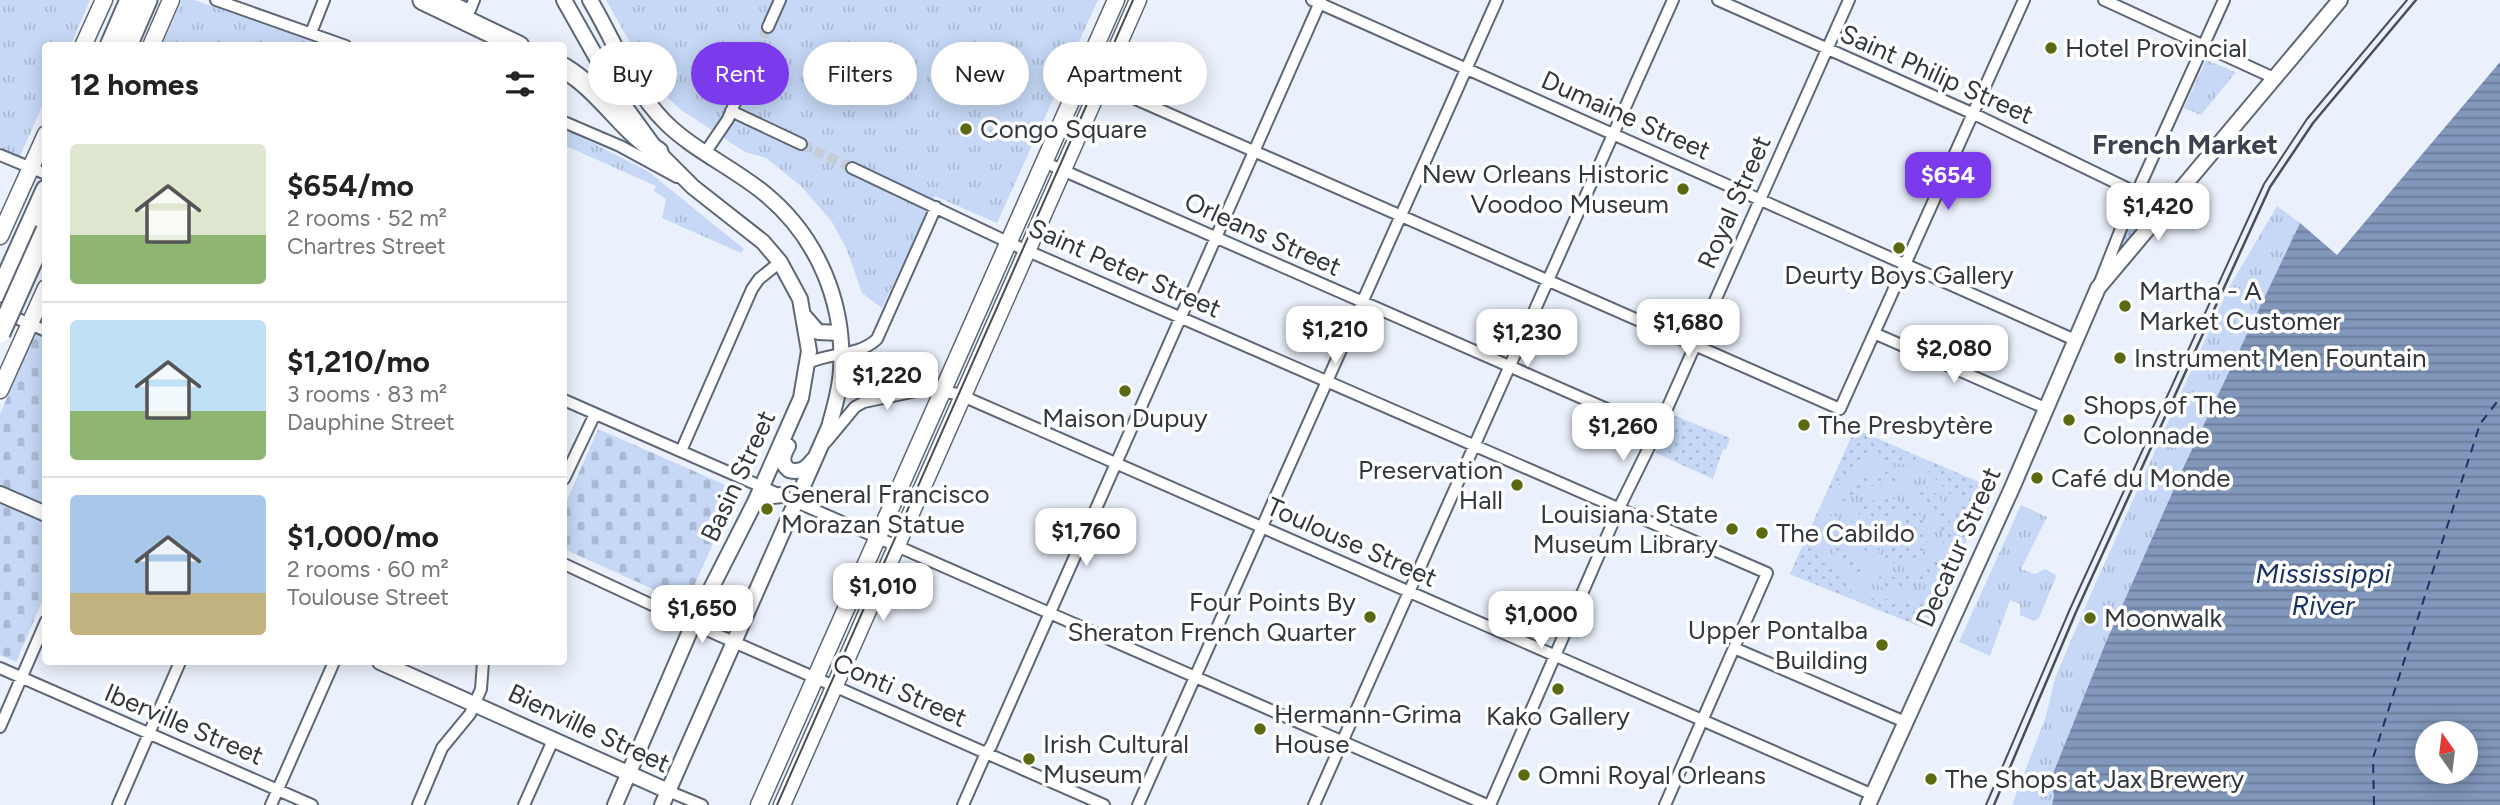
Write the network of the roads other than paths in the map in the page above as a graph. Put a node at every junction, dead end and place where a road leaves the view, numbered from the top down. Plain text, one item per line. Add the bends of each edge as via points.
1 (104, 0) edge
2 (130, 0) edge
3 (147, 0) edge
4 (157, 0) edge
5 (172, 0) edge
6 (216, 0) edge
7 (324, 0) edge
8 (423, 0) edge
9 (448, 0) edge
10 (565, 0) edge
11 (779, 0) edge
12 (1116, 0) edge
13 (1138, 0) edge
14 (1497, 0) edge
15 (1673, 0) edge
16 (1717, 0) edge
17 (1849, 0) edge
18 (2024, 0) edge
19 (2104, 0) edge
20 (2224, 0) edge
21 (2340, 0) edge
22 (1317, 1) edge
23 (591, 2) edge
24 (472, 5) edge
25 (573, 15) junction
26 (768, 27) tunnel mouth
27 (311, 33) junction
28 (131, 37) edge
29 (85, 42) edge
30 (112, 42) edge
31 (153, 42) edge
32 (335, 42) edge
33 (511, 42) edge
34 (1098, 42) edge
35 (1120, 42) edge
36 (2203, 46) junction
37 (1827, 49) junction
38 (1467, 68) junction
39 (567, 70) edge
40 (2274, 78) junction
41 (734, 105) edge
42 (1070, 105) edge
43 (1092, 105) edge
44 (1149, 105) edge
45 (731, 111) junction
46 (1974, 114) junction
47 (567, 123) edge
48 (1613, 135) junction
49 (801, 144) tunnel mouth
50 (1254, 151) junction
51 (42, 152) edge
52 (658, 152) junction
53 (705, 153) junction
54 (0, 155) edge
55 (1044, 162) junction
56 (852, 168) tunnel mouth
57 (1063, 170) junction
58 (38, 171) edge
59 (693, 187) junction
60 (2137, 192) junction
61 (42, 199) edge
62 (1760, 199) junction
63 (936, 207) junction
64 (1401, 216) junction
65 (0, 236) edge
66 (1216, 238) junction
67 (42, 239) edge
68 (1009, 243) junction
69 (1027, 250) junction
70 (780, 262) junction
71 (1907, 265) junction
72 (1549, 281) junction
73 (2098, 288) junction
74 (0, 292) edge
75 (42, 296) edge
76 (1363, 302) junction
77 (0, 311) edge
78 (804, 316) junction
79 (1180, 317) junction
80 (29, 324) junction
81 (42, 329) edge
82 (0, 333) edge
83 (841, 333) junction
84 (1876, 334) junction
85 (2075, 340) junction
86 (1695, 345) junction
87 (841, 353) junction
88 (808, 363) junction
89 (1511, 367) junction
90 (1328, 380) junction
91 (0, 390) edge
92 (944, 390) junction
93 (802, 393) junction
94 (963, 396) junction
95 (567, 401) edge
96 (2045, 408) junction
97 (595, 414) junction
98 (1657, 430) junction
99 (1476, 445) junction
100 (821, 447) junction
101 (681, 451) junction
102 (1115, 463) junction
103 (567, 473) edge
104 (762, 486) junction
105 (0, 494) edge
106 (782, 495) junction
107 (755, 502) junction
108 (797, 503) junction
109 (1619, 509) junction
110 (42, 512) edge
111 (1262, 528) junction
112 (878, 537) junction
113 (897, 545) junction
114 (567, 565) edge
115 (1410, 593) junction
116 (1049, 612) junction
117 (693, 624) junction
118 (42, 630) edge
119 (735, 642) junction
120 (1734, 648) junction
121 (1556, 657) junction
122 (179, 665) edge
123 (333, 665) edge
124 (387, 665) edge
125 (483, 665) edge
126 (0, 668) edge
127 (22, 677) junction
128 (1195, 677) junction
129 (816, 678) junction
130 (834, 686) junction
131 (475, 703) junction
132 (1702, 722) junction
133 (1905, 722) junction
134 (0, 727) edge
135 (149, 734) junction
136 (554, 738) junction
137 (1343, 742) junction
138 (986, 753) junction
139 (628, 773) junction
140 (279, 789) junction
141 (666, 798) edge
142 (1871, 800) edge
143 (118, 805) edge
144 (271, 805) edge
145 (312, 805) edge
146 (418, 805) edge
147 (524, 805) edge
148 (615, 805) edge
149 (702, 805) edge
150 (759, 805) edge
151 (782, 805) edge
152 (963, 805) edge
153 (1104, 805) edge
154 (1138, 805) edge
155 (1314, 805) edge
156 (1488, 805) edge
157 (1665, 805) edge

1 - 29 main road
2 - 30 highway
3 - 28 highway
4 - 28 highway
5 - 31 main road
6 - 27 street
7 - 27 street
8 - 33 highway
9 - 24 street
10 - 25 street
11 - 26 street
12 - 34 main road
13 - 35 main road
14 - 38 street
15 - 48 street
16 - 37 street, Saint Philip Street
17 - 37 street, Royal Street
18 - 46 street
19 - 36 street
20 - 36 street, Decatur Street
21 - 40 street
22 - 38 street, Dumaine Street
22 - 50 street
23 - 25 street
23 - 53 street via 653,109
25 - 52 street via 621,101
27 - 32 street
36 - 40 street
36 - 60 street, Decatur Street
37 - 46 street, Saint Philip Street
37 - 62 street, Royal Street
38 - 48 street, Dumaine Street
38 - 64 street
39 - 52 highway via 602,97 637,139
40 - 73 street
41 - 45 street
42 - 55 main road
43 - 57 main road
44 - 50 street
45 - 49 street
45 - 53 street
46 - 60 street, Saint Philip Street
46 - 71 street
47 - 59 street via 620,146
48 - 62 street, Dumaine Street
48 - 72 street
50 - 64 street
50 - 66 street
51 - 58 main road
52 - 59 street
53 - 83 street via 769,198 804,236 829,284
54 - 58 street
55 - 57 street, Orleans Street
55 - 68 main road
56 - 63 street, Saint Peter Street
57 - 66 street, Orleans Street
57 - 69 main road
58 - 65 main road
59 - 70 street via 763,242
60 - 73 street, Decatur Street
61 - 74 highway
62 - 71 street, Dumaine Street
62 - 86 street, Royal Street
63 - 68 street, Saint Peter Street
63 - 87 street via 877,340 869,347
64 - 72 street
64 - 76 street
66 - 76 street, Orleans Street
66 - 79 street
67 - 82 highway, bridge
68 - 69 street, Saint Peter Street
68 - 92 main road
69 - 79 street, Saint Peter Street
69 - 94 main road
70 - 78 street via 795,287
70 - 101 street via 752,289
71 - 84 street
71 - 85 street, Dumaine Street
72 - 86 street
72 - 89 street
73 - 85 street, Decatur Street
75 - 80 main road
76 - 89 street, Orleans Street
76 - 90 street
77 - 80 street
78 - 83 street via 818,332
78 - 88 street
79 - 90 street, Saint Peter Street
79 - 102 street
80 - 81 street
80 - 91 main road
83 - 87 street
84 - 86 street via 1840,410
84 - 96 street
85 - 96 street, Decatur Street
86 - 98 street, Royal Street
87 - 88 street
87 - 100 street via 838,392
88 - 93 street
89 - 98 street, Orleans Street
89 - 99 street
90 - 99 street, Saint Peter Street
90 - 111 street
92 - 94 street, Toulouse Street
92 - 100 street, Toulouse Street via 916,390 864,402
92 - 112 main road
93 - 100 street via 797,426 783,455 785,467 795,472 807,468
93 - 104 street, Basin Street
94 - 102 street, Toulouse Street
94 - 113 main road
95 - 97 street
96 - 133 street, Decatur Street
97 - 101 street
97 - 103 street
98 - 109 street, Royal Street
99 - 109 street, Saint Peter Street
99 - 115 street
100 - 108 street
101 - 104 street
102 - 111 street, Toulouse Street
102 - 116 street
104 - 106 street
104 - 107 street, Basin Street
105 - 110 street
106 - 107 street
106 - 108 street
107 - 117 street, Basin Street
108 - 112 street
108 - 119 street
109 - 120 street, Saint Peter Street via 1766,573
109 - 121 street, Royal Street
111 - 115 street, Toulouse Street
111 - 128 street
112 - 113 street
112 - 129 main road
113 - 116 street
113 - 130 main road
114 - 117 street, Conti Street
115 - 121 street, Toulouse Street
115 - 137 street
116 - 128 street
116 - 138 street
117 - 119 street, Conti Street
117 - 139 street, Basin Street
118 - 127 street
119 - 129 street, Conti Street
119 - 141 street
120 - 132 street
120 - 133 street
121 - 132 street, Toulouse Street
121 - 156 street, Royal Street
122 - 135 street
123 - 140 street
124 - 131 street, Bienville Street
125 - 131 street
126 - 127 street, Iberville Street
127 - 134 street
127 - 135 street, Iberville Street
128 - 137 street
128 - 154 street
129 - 130 street, Conti Street
129 - 150 main road
130 - 138 street, Conti Street
130 - 151 main road
131 - 136 street, Bienville Street
131 - 146 street via 442,748
132 - 142 street, Toulouse Street
132 - 157 street
133 - 142 street, Decatur Street
135 - 140 street, Iberville Street
135 - 143 street
136 - 139 street, Bienville Street
136 - 147 street
137 - 155 street
137 - 156 street
138 - 152 street
138 - 153 street, Conti Street
139 - 141 street, Bienville Street
139 - 148 street, Basin Street
140 - 144 street
140 - 145 street, Iberville Street
141 - 149 street, Bienville Street

